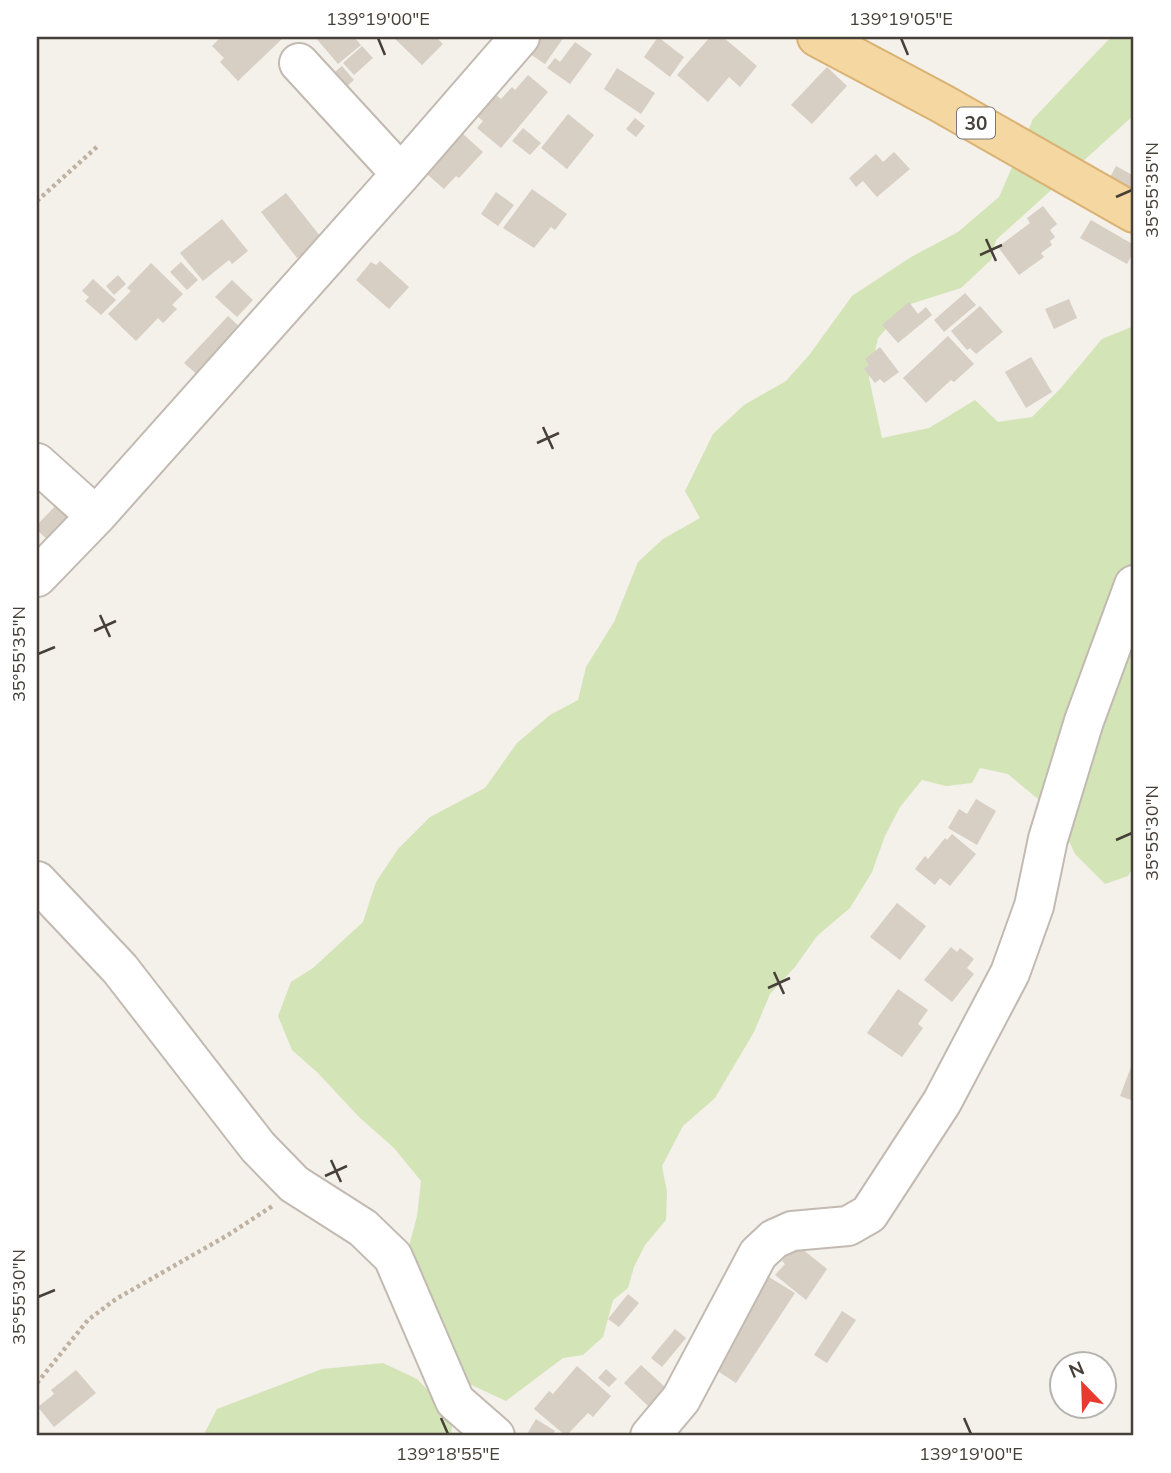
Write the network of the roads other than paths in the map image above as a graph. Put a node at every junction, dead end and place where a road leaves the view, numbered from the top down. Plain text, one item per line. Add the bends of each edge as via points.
1 (520, 37) edge
2 (839, 41) edge
3 (299, 63) dead end
4 (401, 174) junction
5 (1134, 213) edge
6 (37, 463) edge
7 (96, 516) junction
8 (37, 577) edge
9 (1134, 585) edge
10 (37, 881) edge
11 (495, 1436) edge
12 (650, 1436) edge

1 - 4 street
2 - 5 main road, 30
3 - 4 street
4 - 7 street
6 - 7 street
7 - 8 street
9 - 12 street via 1084,721 1048,839 1034,906 1010,973 942,1102 869,1214 848,1226 792,1231 758,1254 681,1399
10 - 11 street via 120,969 258,1147 294,1184 363,1228 393,1257 455,1401

